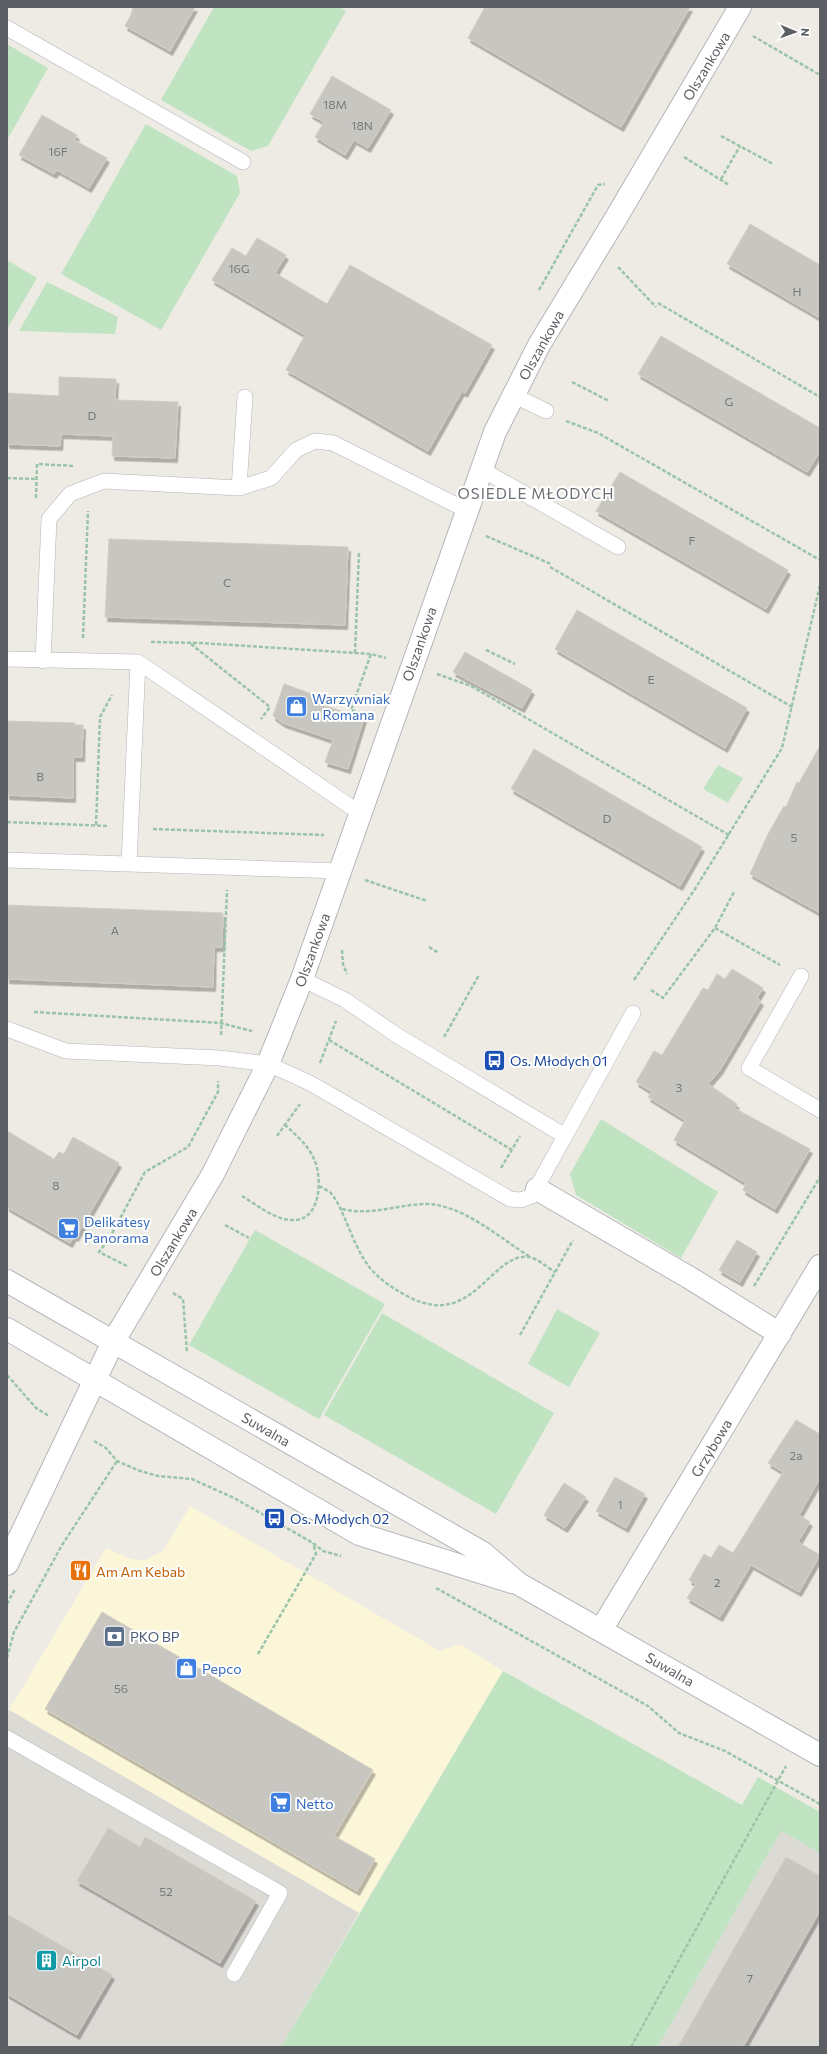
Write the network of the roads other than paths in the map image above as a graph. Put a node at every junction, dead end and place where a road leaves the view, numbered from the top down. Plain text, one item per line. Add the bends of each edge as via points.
1 (736, 15) edge
2 (7, 28) edge
3 (243, 162) dead end
4 (514, 395) junction
5 (245, 397) dead end
6 (546, 411) road end
7 (481, 469) junction
8 (239, 488) junction
9 (463, 518) junction
10 (618, 547) dead end
11 (7, 659) edge
12 (43, 660) junction
13 (138, 662) junction
14 (360, 813) junction
15 (7, 860) edge
16 (129, 864) junction
17 (341, 870) junction
18 (801, 976) dead end
19 (302, 979) junction
20 (633, 1013) dead end
21 (7, 1029) edge
22 (268, 1064) junction
23 (820, 1110) edge
24 (565, 1136) junction
25 (537, 1189) junction
26 (820, 1266) edge
27 (7, 1281) edge
28 (7, 1330) edge
29 (780, 1334) junction
30 (113, 1342) junction
31 (95, 1380) junction
32 (7, 1564) edge
33 (519, 1584) junction
34 (601, 1630) junction
35 (7, 1738) edge
36 (820, 1755) edge
37 (234, 1974) dead end

1 - 4 street, Olszankowa via 539,344
2 - 3 lane
4 - 6 lane
4 - 7 street, Olszankowa via 495,432
5 - 8 lane
7 - 9 street, Olszankowa
7 - 10 lane
8 - 9 lane via 271,478 296,450 315,441 333,443
8 - 12 lane via 104,481 70,494 49,519
9 - 14 street, Olszankowa
11 - 12 lane
12 - 13 lane
13 - 14 lane
13 - 16 lane
14 - 17 street, Olszankowa
15 - 16 lane
16 - 17 lane
17 - 19 street, Olszankowa
18 - 23 lane via 749,1068
19 - 22 street, Olszankowa
19 - 24 lane via 345,1000 398,1036
20 - 24 lane
21 - 22 lane via 66,1051 220,1058
22 - 25 lane via 316,1086 516,1200 532,1196
22 - 30 street, Olszankowa via 213,1174
24 - 25 lane
25 - 29 street
26 - 29 street, Grzybowa
27 - 30 street, Suwalna
28 - 31 street, Suwalna
29 - 34 street, Grzybowa
30 - 31 street, Olszankowa
30 - 33 street, Suwalna via 483,1553
31 - 32 street, Olszankowa
31 - 33 street, Suwalna via 359,1534
33 - 34 street, Suwalna
34 - 36 street, Suwalna
35 - 37 lane via 280,1893

